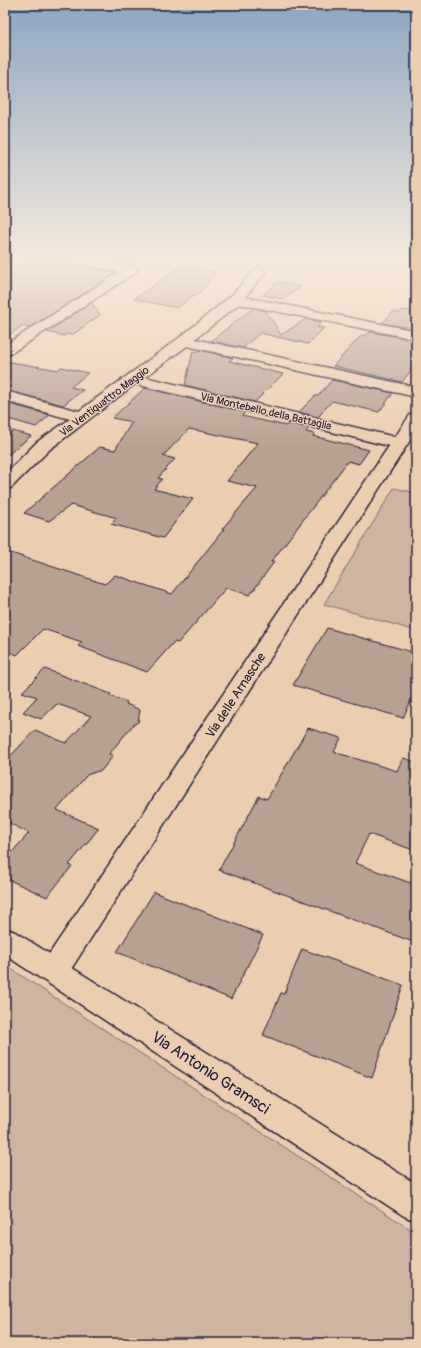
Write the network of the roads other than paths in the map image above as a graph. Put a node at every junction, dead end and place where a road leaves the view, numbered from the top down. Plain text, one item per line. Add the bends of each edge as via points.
1 (49, 323) edge
2 (206, 323) edge
3 (356, 323) edge
4 (416, 335) edge
5 (184, 341) junction
6 (5, 351) edge
7 (132, 379) junction
8 (416, 392) edge
9 (5, 396) edge
10 (82, 417) junction
11 (416, 418) edge
12 (399, 443) junction
13 (5, 484) edge
14 (5, 940) edge
15 (54, 971) junction
16 (416, 1204) edge

1 - 6 street
2 - 5 street, Via Ventiquattro Maggio
3 - 4 street
5 - 7 street, Via Ventiquattro Maggio
5 - 8 street
7 - 10 street, Via Ventiquattro Maggio
7 - 12 street, Via Montebello della Battaglia
9 - 10 street
10 - 13 street, Via Ventiquattro Maggio via 38,450
11 - 12 street, Via delle Arnasche
12 - 15 street, Via delle Arnasche
14 - 15 street, Via Antonio Gramsci
15 - 16 street, Via Antonio Gramsci

